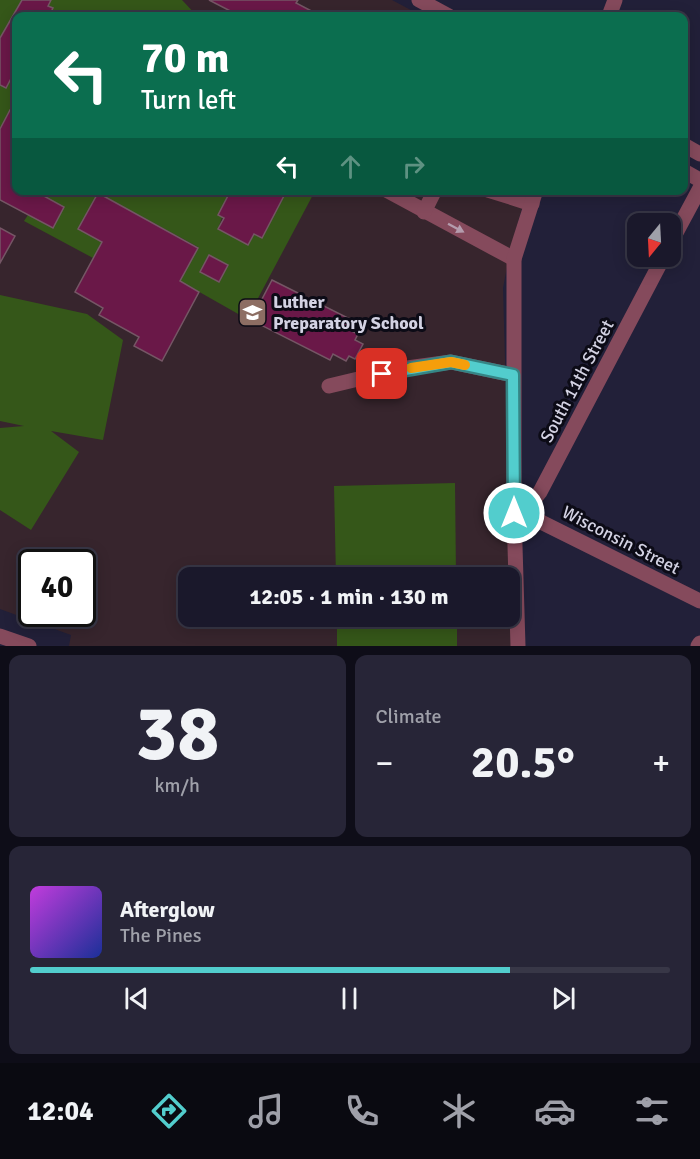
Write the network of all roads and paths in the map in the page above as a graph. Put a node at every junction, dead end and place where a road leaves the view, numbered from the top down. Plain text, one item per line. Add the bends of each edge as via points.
1 (419, 0) edge
2 (442, 12) edge
3 (700, 188) edge
4 (395, 195) edge
5 (432, 195) edge
6 (534, 197) edge
7 (424, 212) junction
8 (681, 223) edge
9 (514, 259) junction
10 (658, 267) edge
11 (513, 375) junction
12 (329, 386) dead end
13 (520, 511) junction
14 (700, 601) edge
15 (0, 636) edge
16 (29, 646) edge
17 (518, 646) edge

1 - 2 street
3 - 8 street
4 - 7 street
5 - 7 street
6 - 9 street
7 -> 9 street
9 - 11 street
10 - 13 street, South 11th Street via 555,466 540,492
11 - 12 street via 451,362
11 - 13 street
13 - 14 street, Wisconsin Street
13 - 17 street
15 - 16 street

